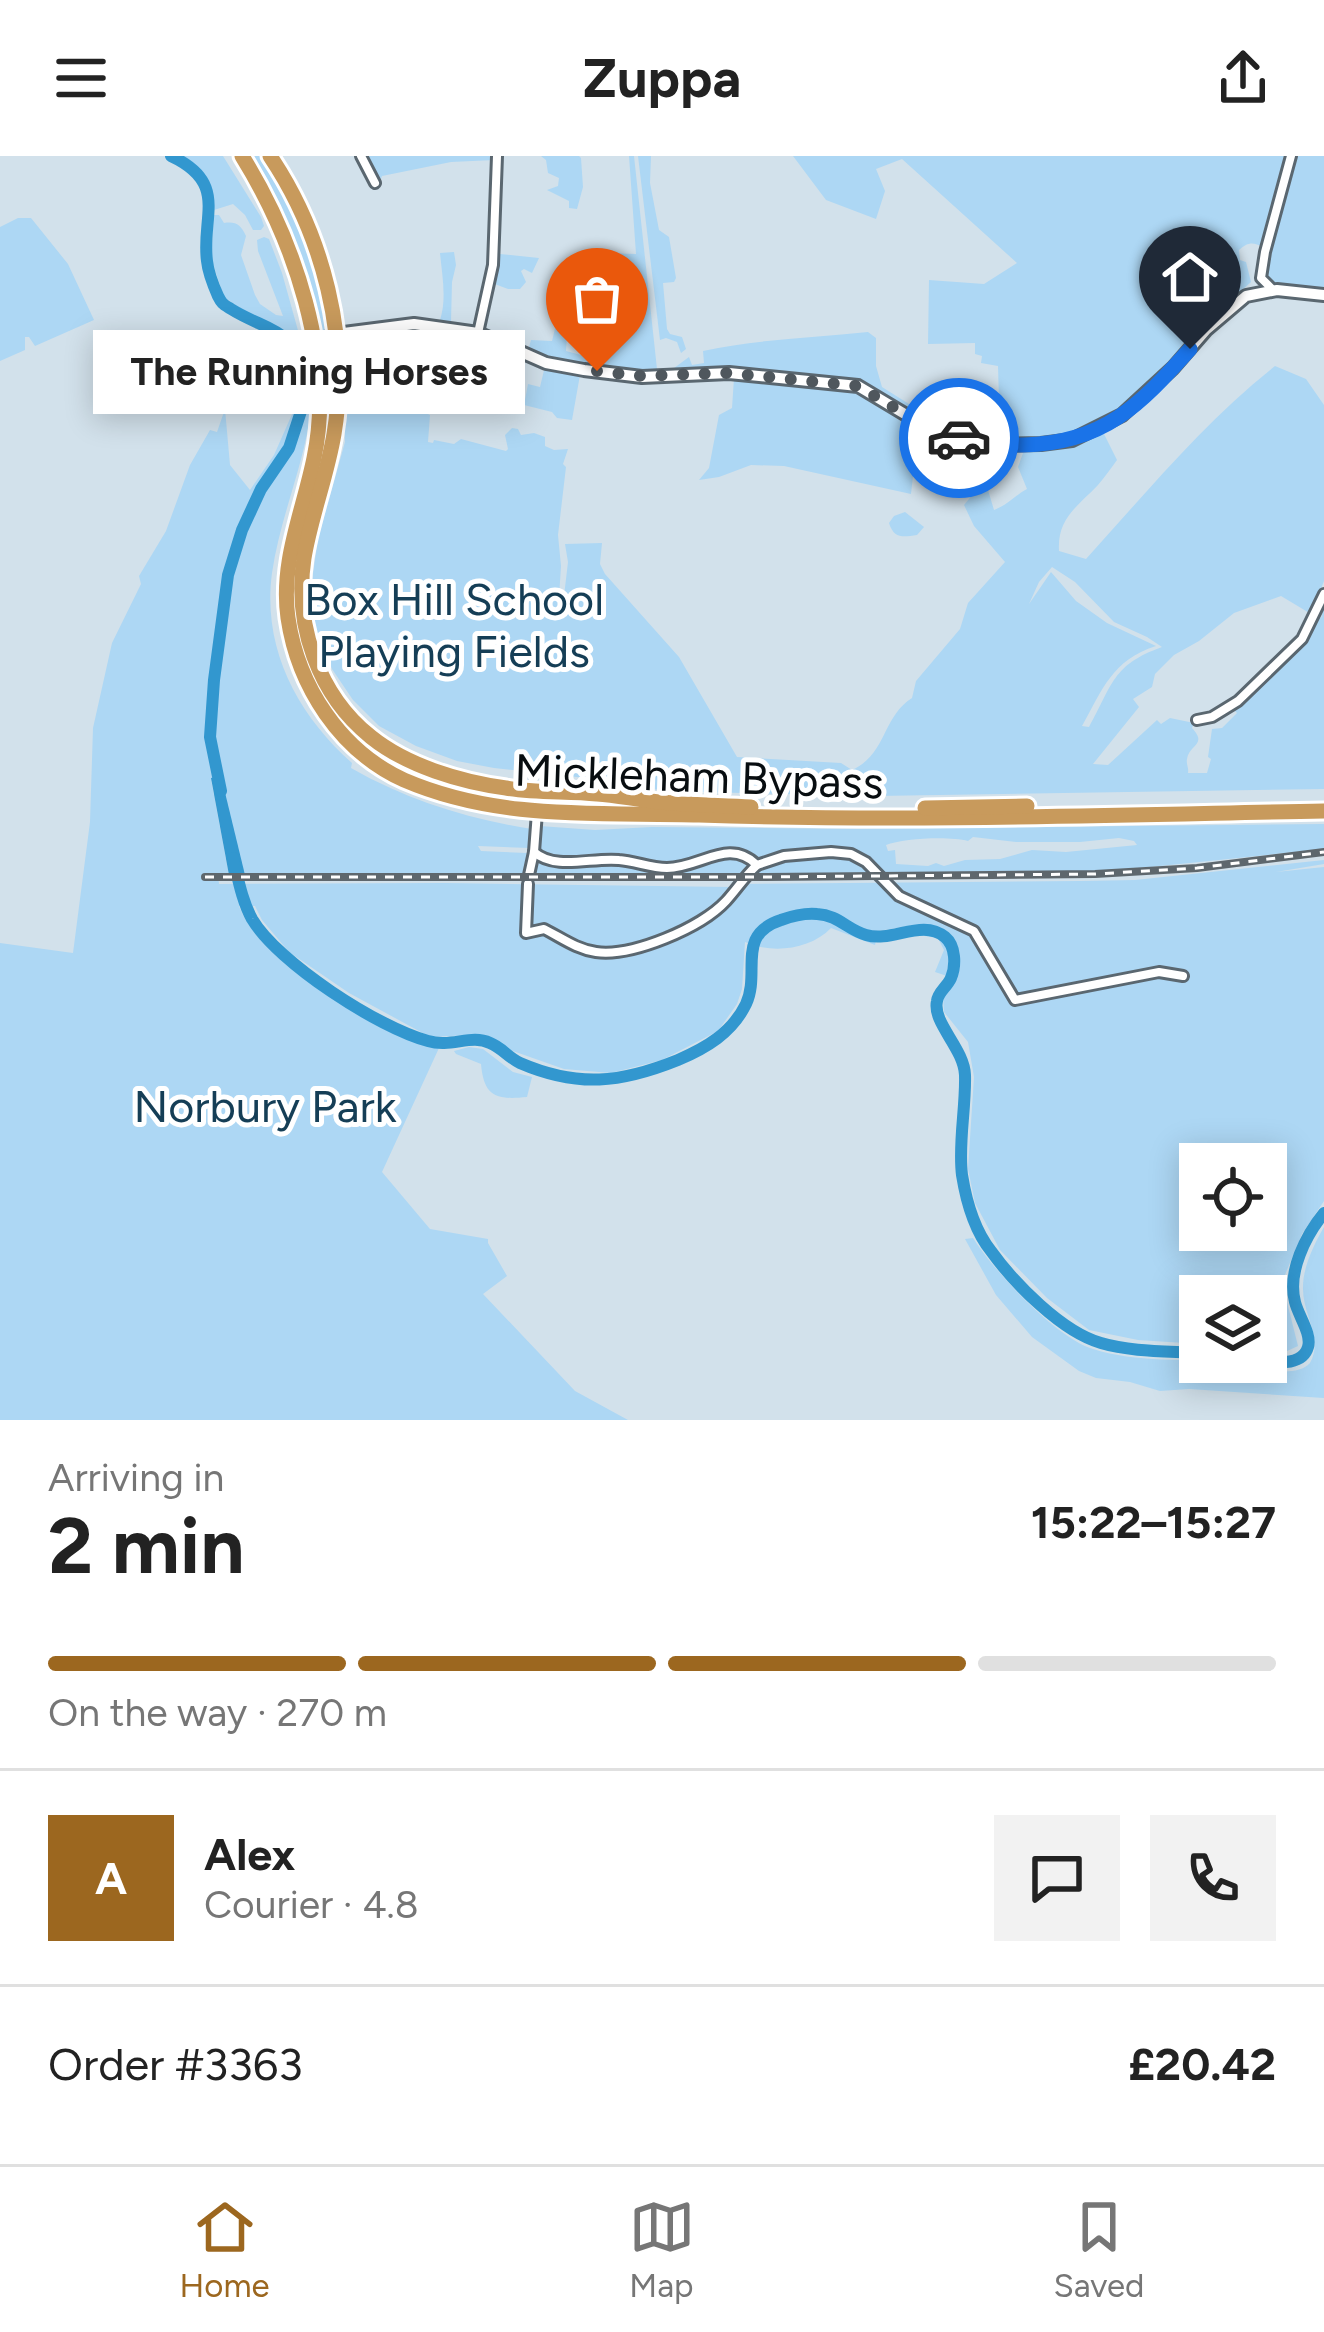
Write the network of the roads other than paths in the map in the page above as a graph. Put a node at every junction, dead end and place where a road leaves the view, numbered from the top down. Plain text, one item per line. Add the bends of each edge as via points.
1 (242, 156) edge
2 (270, 156) edge
3 (361, 156) edge
4 (497, 156) edge
5 (1291, 156) edge
6 (375, 183) dead end
7 (1273, 290) junction
8 (1324, 296) edge
9 (478, 333) junction
10 (325, 339) junction
11 (1324, 594) edge
12 (1197, 720) dead end
13 (511, 789) junction
14 (574, 792) junction
15 (1324, 801) edge
16 (509, 810) junction
17 (1324, 811) edge
18 (537, 812) junction
19 (572, 814) junction
20 (534, 852) junction
21 (757, 865) junction
22 (1183, 976) dead end

1 - 10 highway, Mickleham Bypass
2 - 10 highway, Mickleham Bypass via 309,230 330,302
3 - 6 street
4 - 9 street via 493,266
5 - 7 street via 1264,252 1262,278
7 - 8 main road
7 - 9 main road via 1229,309 1122,416 1072,440 1041,444 968,441 858,386 584,370 546,364
9 - 10 main road via 414,324
10 - 13 highway, Mickleham Bypass via 339,376 335,429 304,558 301,594 313,655 328,688 370,737 426,767
10 - 16 highway, Mickleham Bypass via 316,364 315,456 286,586 301,670 344,738 378,766
11 - 12 street via 1302,639 1238,701
13 - 14 highway, Mickleham Bypass
13 - 16 street
14 - 15 highway, Mickleham Bypass via 823,808
14 - 19 street
16 - 18 highway, Mickleham Bypass
17 - 19 highway, Mickleham Bypass via 900,819
18 - 19 highway, Mickleham Bypass
18 - 20 street
20 - 21 street via 554,861 667,868 735,851
20 - 21 street via 526,933 544,928 600,953 657,941 711,914
21 - 22 street via 851,854 899,896 974,931 1015,1000 1102,981

